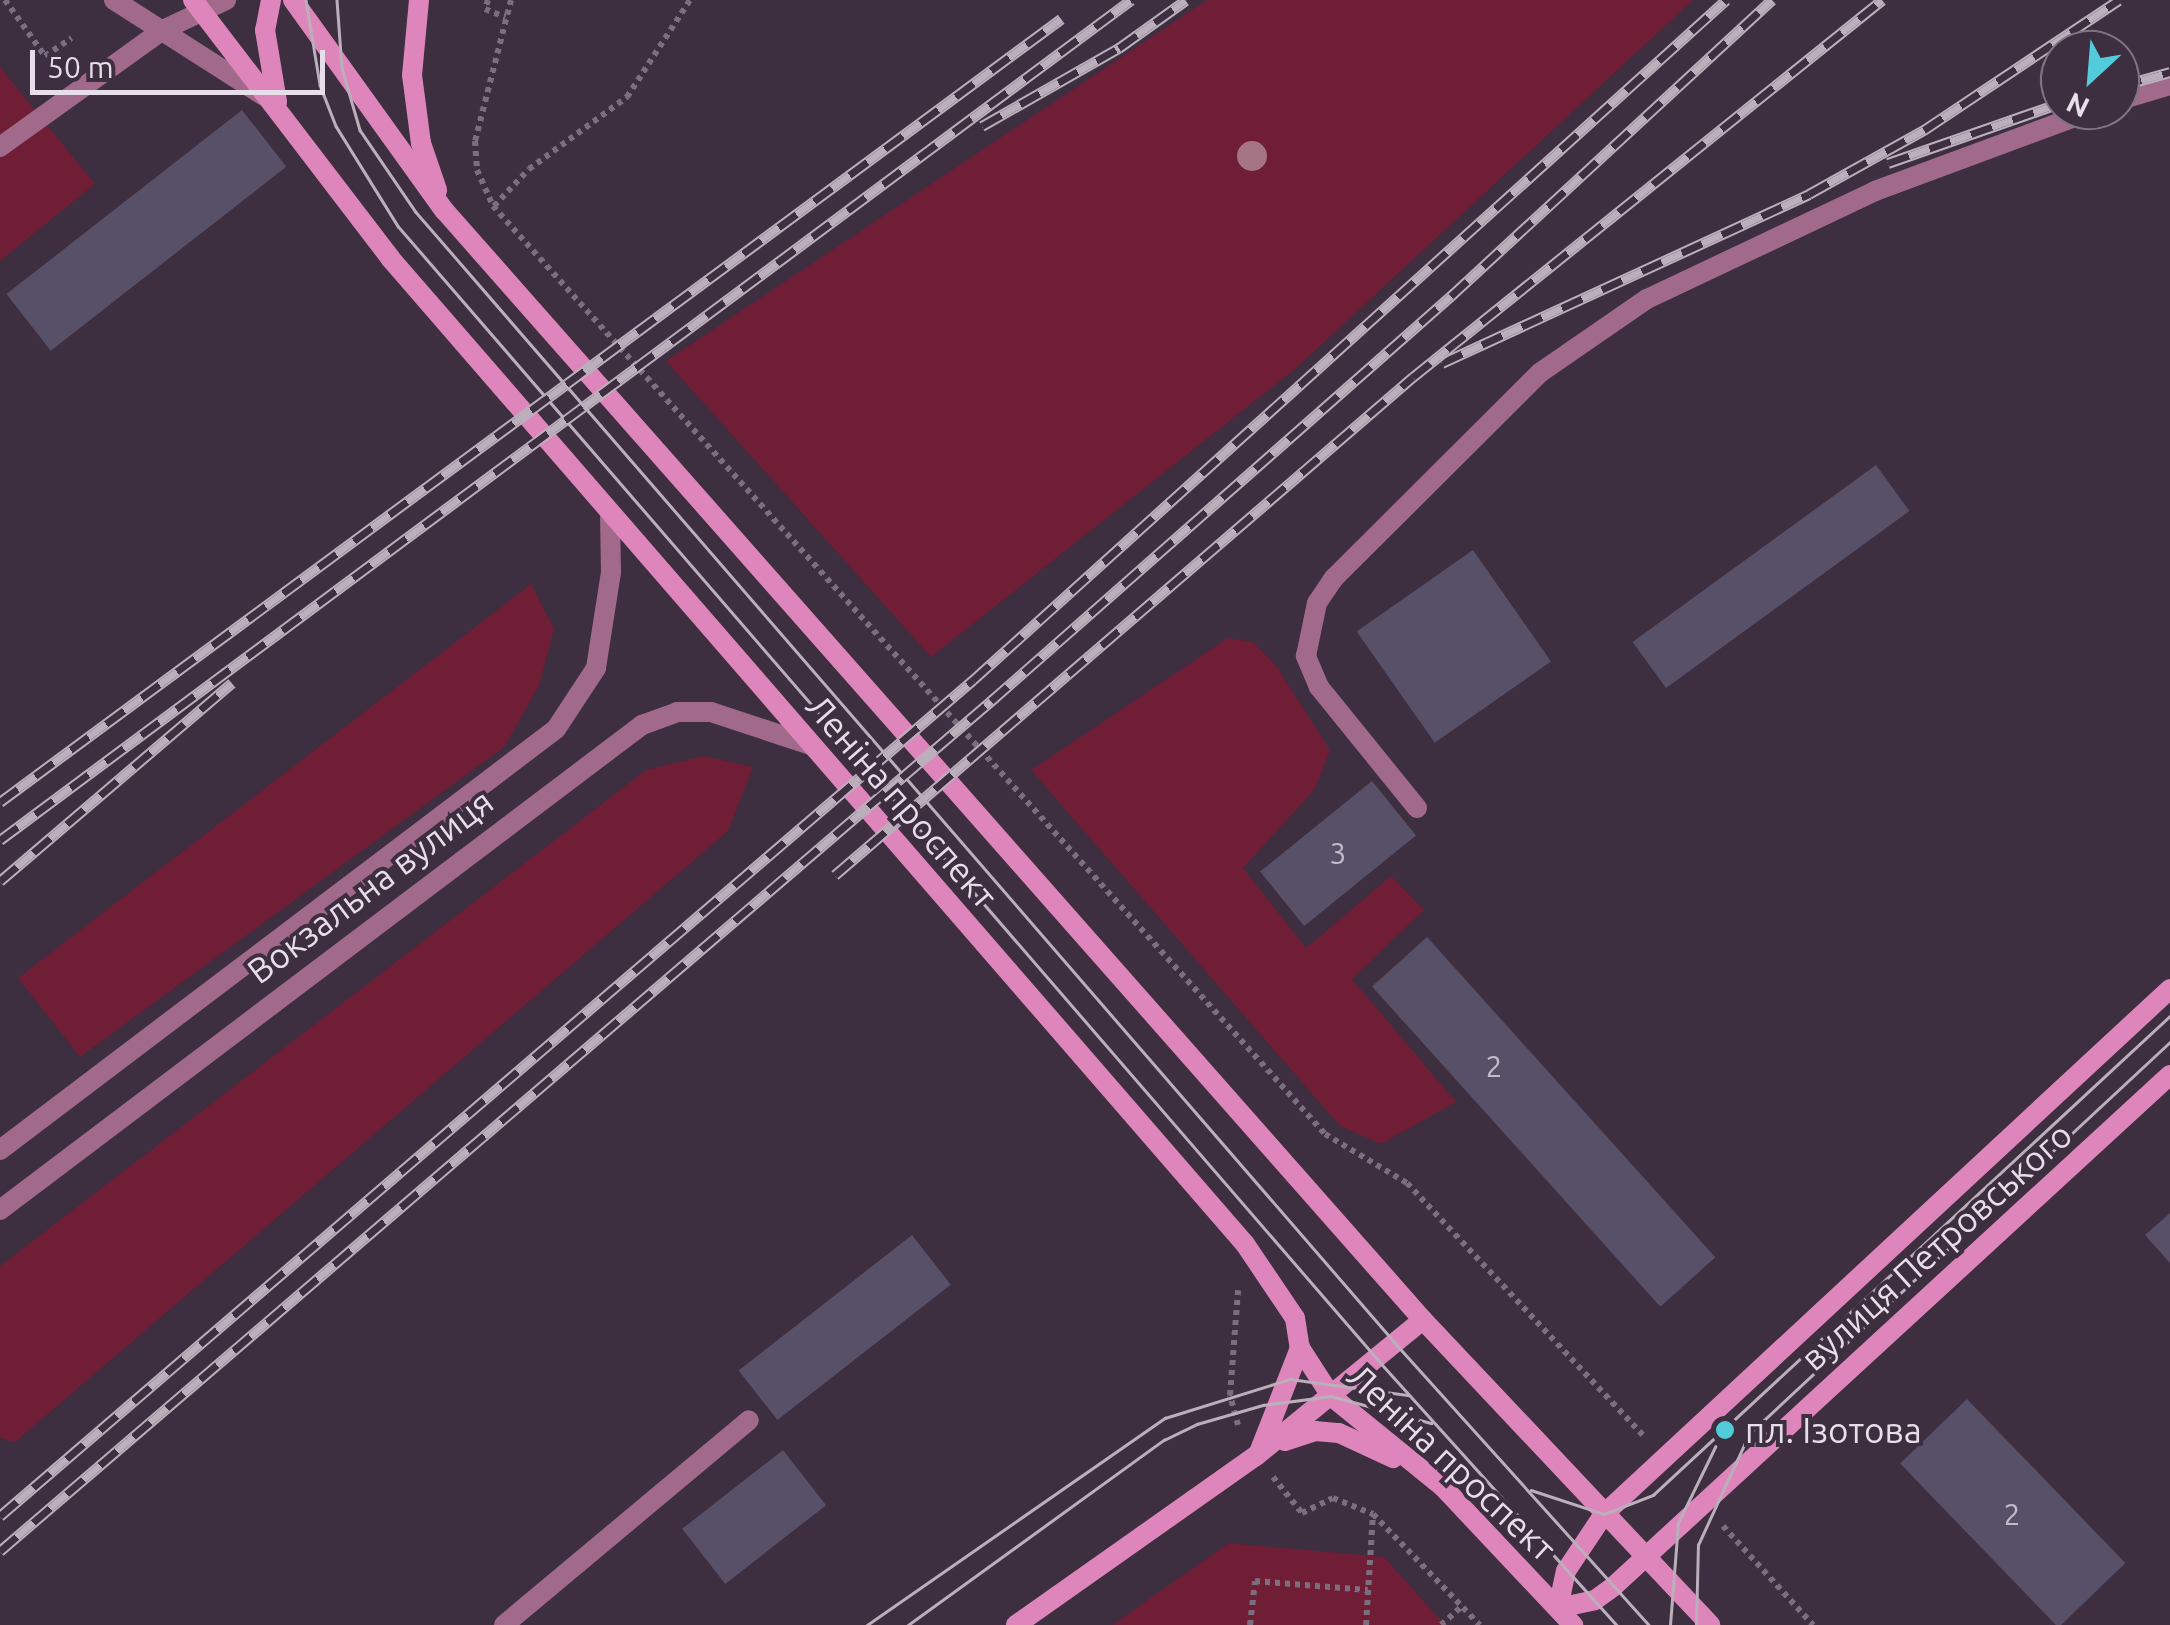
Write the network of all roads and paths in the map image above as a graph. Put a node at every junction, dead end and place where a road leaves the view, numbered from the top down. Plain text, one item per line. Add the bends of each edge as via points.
1 (4, 0) edge
2 (114, 0) edge
3 (226, 0) edge
4 (271, 0) edge
5 (292, 0) edge
6 (419, 0) edge
7 (488, 0) edge
8 (511, 0) edge
9 (690, 0) edge
10 (197, 6) edge
11 (505, 17) junction
12 (163, 30) junction
13 (72, 38) dead end
14 (2170, 85) edge
15 (2140, 94) edge
16 (278, 104) junction
17 (2040, 130) edge
18 (0, 147) edge
19 (493, 206) junction
20 (444, 210) junction
21 (610, 517) junction
22 (811, 745) junction
23 (1417, 808) dead end
24 (2170, 988) edge
25 (2170, 1074) edge
26 (0, 1150) edge
27 (0, 1210) edge
28 (1244, 1244) junction
29 (1424, 1320) junction
30 (1300, 1348) junction
31 (1332, 1396) junction
32 (749, 1420) dead end
33 (1256, 1456) junction
34 (1665, 1458) junction
35 (1443, 1488) junction
36 (1702, 1500) junction
37 (1373, 1514) junction
38 (1604, 1514) junction
39 (1645, 1555) junction
40 (1368, 1590) junction
41 (1463, 1605) junction
42 (1558, 1608) junction
43 (504, 1625) edge
44 (1016, 1625) edge
45 (1250, 1625) edge
46 (1366, 1625) edge
47 (1440, 1625) edge
48 (1480, 1625) edge
49 (1573, 1625) edge
50 (1710, 1625) edge
51 (1812, 1625) edge

1 - 13 path via 45,56
2 - 12 street
3 - 10 street
4 - 16 main road via 265,30
5 - 20 main road, Леніна проспект
6 - 20 main road, Леніна проспект via 412,75 420,143
7 - 11 path via 485,10
8 - 11 path
9 - 19 path via 628,97
10 - 12 street
10 - 16 main road, Леніна проспект
11 - 19 path via 475,141 477,170
12 - 16 street
12 - 18 street
14 - 15 street
16 - 21 main road, Леніна проспект via 390,258
17 - 23 street via 1875,191 1647,299 1541,372 1334,578 1317,603 1306,656 1319,687
19 - 34 path via 1325,1134 1407,1183
20 - 29 main road, Леніна проспект
21 - 22 main road, Леніна проспект
21 - 26 street, Вокзальна вулиця via 612,572 596,668 556,729
22 - 27 street, Вокзальна вулиця via 711,712 677,712 642,725
22 - 28 main road, Леніна проспект
24 - 34 main road, вулиця Петровського
25 - 36 main road, вулиця Петровського via 1943,1288
28 - 30 main road, Леніна проспект via 1294,1318
28 - 33 path via 1230,1413
29 - 31 main road
29 - 38 main road, Леніна проспект
30 - 31 main road, Леніна проспект
30 - 33 main road
31 - 33 main road
31 - 35 main road, Леніна проспект
32 - 43 street
33 - 35 main road via 1295,1436 1339,1433
33 - 37 path via 1302,1513 1332,1498
33 - 44 main road
34 - 38 main road, вулиця Петровського
35 - 42 main road, Леніна проспект
36 - 39 main road, вулиця Петровського
36 - 51 path
37 - 40 path
37 - 41 path
38 - 39 main road, Леніна проспект
38 - 42 main road, вулиця Петровського via 1566,1570
39 - 42 main road, вулиця Петровського via 1595,1600
39 - 50 main road, Леніна проспект
40 - 45 path via 1255,1581
40 - 46 path
41 - 47 path
41 - 48 path
42 - 49 main road, Леніна проспект

